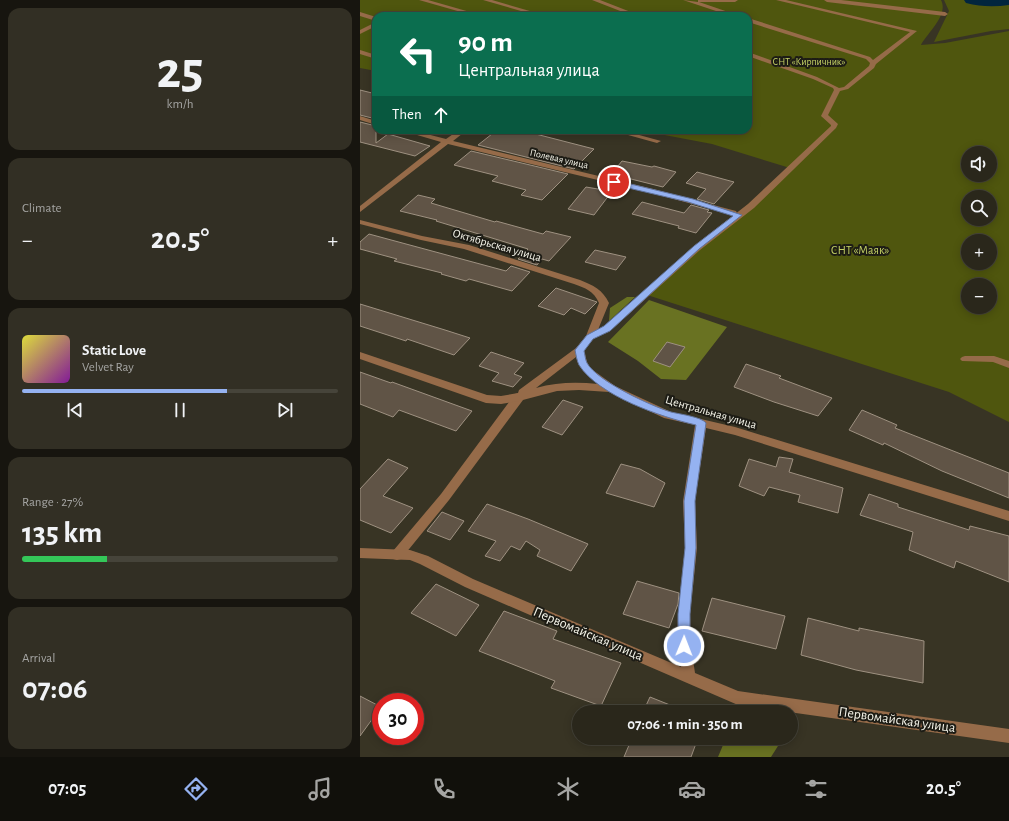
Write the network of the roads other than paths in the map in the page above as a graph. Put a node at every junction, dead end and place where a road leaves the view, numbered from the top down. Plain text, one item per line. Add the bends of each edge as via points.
1 (422, 0) edge
2 (486, 0) edge
3 (595, 0) edge
4 (686, 0) edge
5 (735, 0) edge
6 (779, 0) edge
7 (828, 0) edge
8 (466, 12) edge
9 (530, 12) edge
10 (627, 12) edge
11 (724, 12) edge
12 (360, 14) edge
13 (944, 14) dead end
14 (372, 18) edge
15 (752, 21) edge
16 (372, 26) edge
17 (360, 32) edge
18 (360, 52) edge
19 (752, 55) edge
20 (372, 56) edge
21 (874, 63) junction
22 (838, 90) junction
23 (360, 118) edge
24 (372, 122) edge
25 (417, 134) edge
26 (458, 134) edge
27 (637, 134) edge
28 (658, 141) dead end
29 (446, 142) junction
30 (360, 210) edge
31 (736, 214) junction
32 (360, 222) edge
33 (590, 337) junction
34 (579, 350) junction
35 (360, 355) edge
36 (965, 359) dead end
37 (1009, 365) edge
38 (611, 389) junction
39 (519, 397) junction
40 (701, 423) junction
41 (1009, 516) edge
42 (360, 553) edge
43 (397, 554) junction
44 (689, 677) junction
45 (1009, 736) edge

1 - 8 street
2 - 9 street
3 - 10 street
4 - 5 street
4 - 11 street
6 - 21 street via 914,31
7 - 13 street
12 - 14 street
15 - 21 street via 868,58
16 - 17 street
18 - 20 street
19 - 22 street via 815,78
21 - 22 street via 846,88
22 - 31 street via 824,116 834,124 834,127
23 - 24 street
25 - 29 street, Полевая улица
26 - 29 street
27 - 28 street
29 - 30 street
29 - 31 street, Полевая улица via 690,200
31 - 33 street via 607,328
32 - 33 street, Октябрьская улица via 466,247 594,289 601,294 604,303
33 - 34 street
34 - 38 street via 582,363
34 - 39 street
35 - 39 street, Центральная улица via 486,399
36 - 37 street via 994,359
38 - 39 street, Центральная улица via 557,387
38 - 40 street, Центральная улица via 668,415
39 - 43 street via 445,497
40 - 41 street, Центральная улица via 735,431
40 - 44 street via 689,501 690,548 684,614 684,640
42 - 43 street, Первомайская улица
43 - 44 street, Первомайская улица via 424,560 469,584
44 - 45 street, Первомайская улица via 738,698

